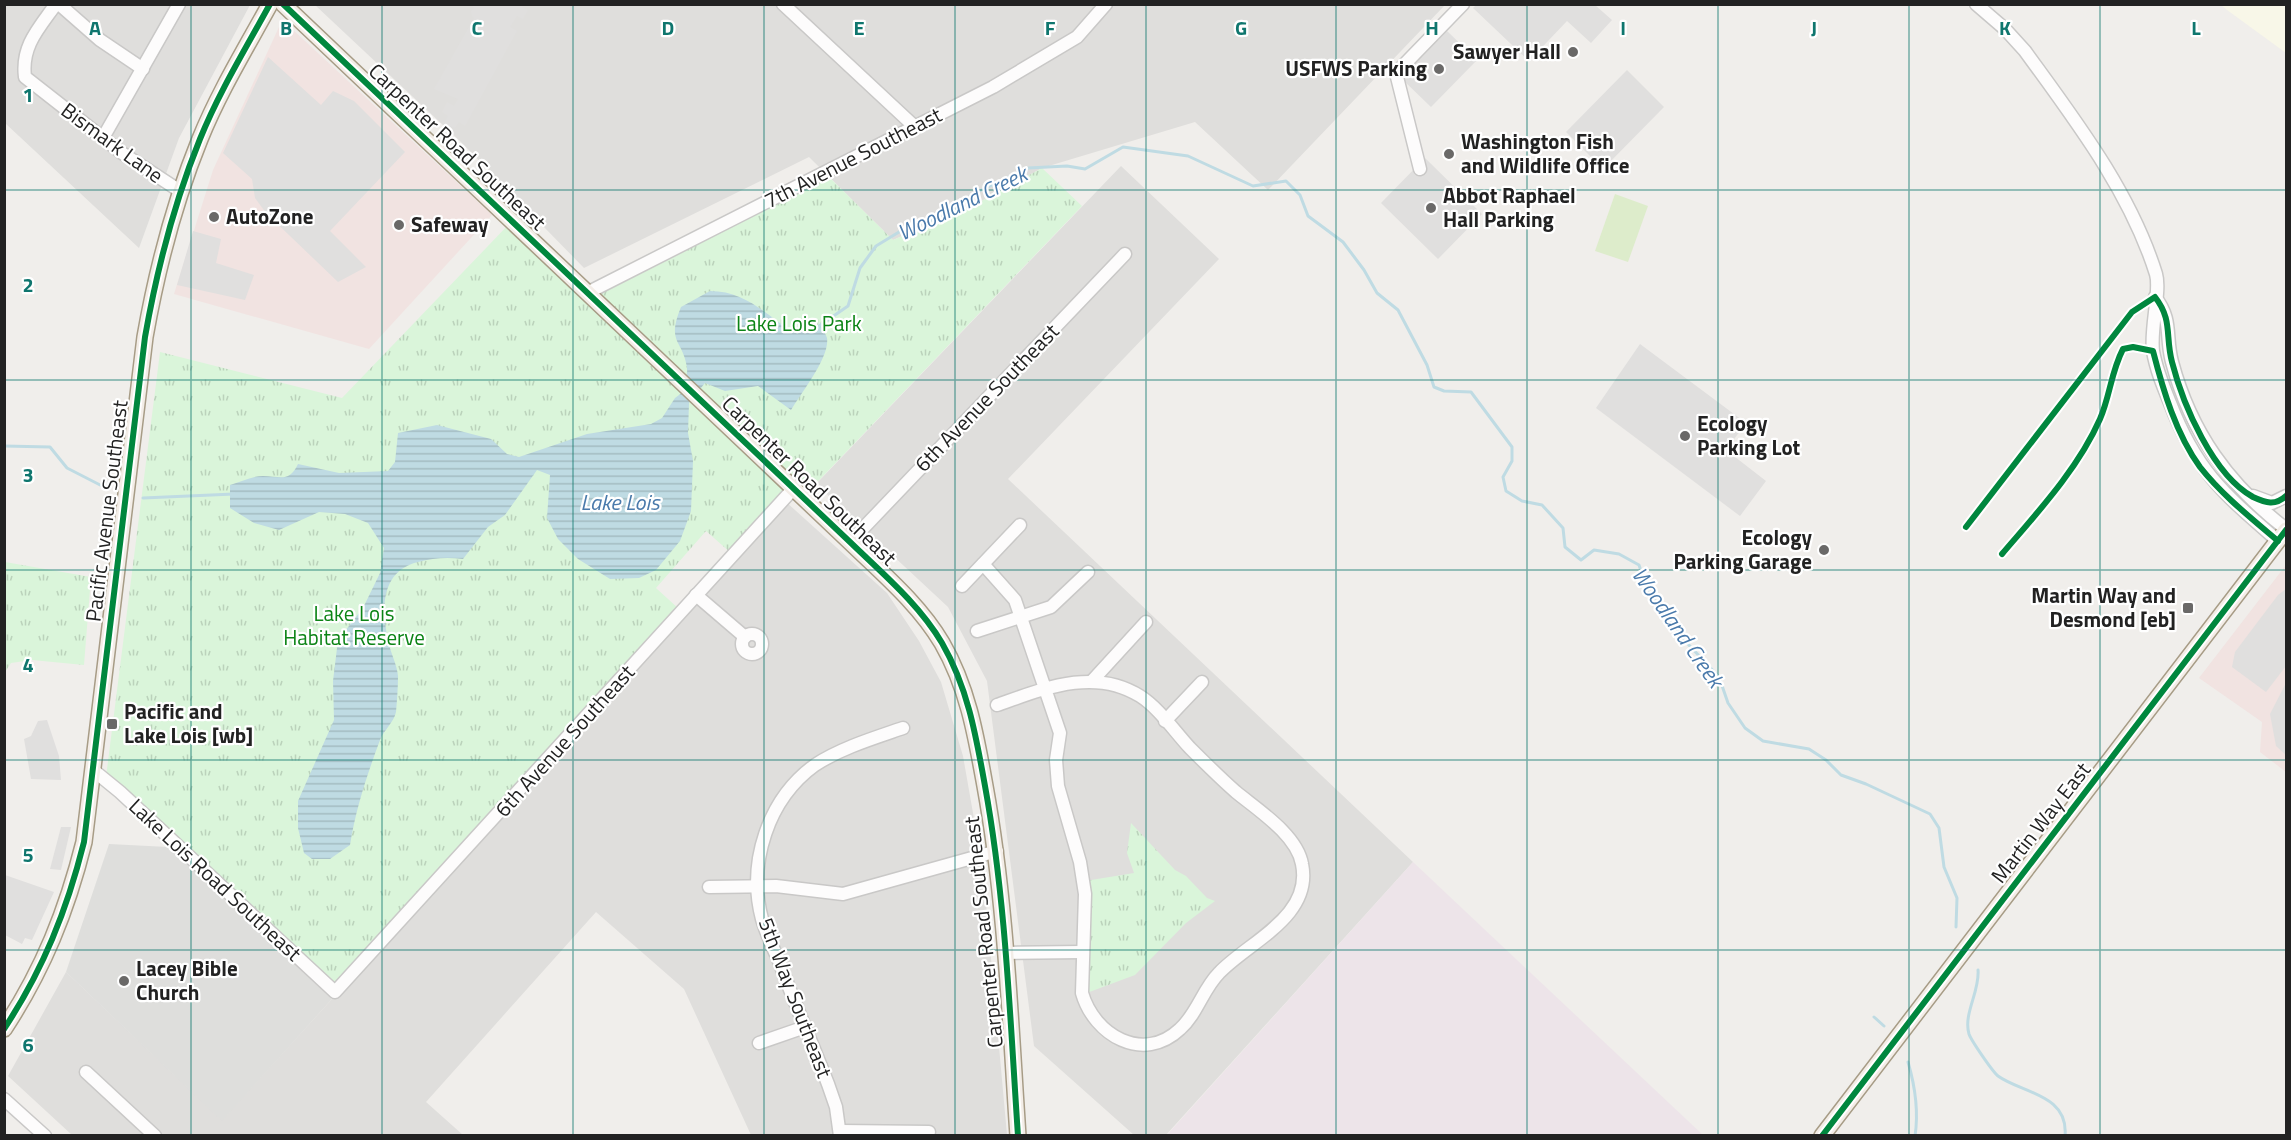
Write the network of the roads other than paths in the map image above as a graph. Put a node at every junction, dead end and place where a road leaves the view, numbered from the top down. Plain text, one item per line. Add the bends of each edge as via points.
1 (57, 4) edge
2 (179, 4) edge
3 (270, 4) edge
4 (283, 4) edge
5 (783, 4) edge
6 (1106, 4) edge
7 (1463, 4) edge
8 (1977, 4) edge
9 (144, 69) junction
10 (915, 127) junction
11 (104, 136) junction
12 (1420, 170) dead end
13 (180, 191) junction
14 (1125, 254) dead end
15 (587, 293) junction
16 (2155, 297) junction
17 (794, 488) junction
18 (2241, 490) junction
19 (2286, 496) edge
20 (1020, 525) dead end
21 (2284, 533) edge
22 (850, 542) junction
23 (983, 564) junction
24 (1088, 572) dead end
25 (962, 586) dead end
26 (696, 595) junction
27 (1020, 618) junction
28 (1146, 622) dead end
29 (977, 631) dead end
30 (745, 637) dead end
31 (1092, 681) junction
32 (1202, 682) dead end
33 (1045, 688) junction
34 (997, 705) dead end
35 (1165, 721) junction
36 (903, 728) dead end
37 (93, 770) junction
38 (997, 851) junction
39 (709, 887) dead end
40 (758, 887) junction
41 (1082, 952) junction
42 (1005, 953) junction
43 (335, 992) joint
44 (805, 1027) junction
45 (4, 1029) edge
46 (759, 1043) dead end
47 (86, 1072) dead end
48 (4, 1100) edge
49 (929, 1132) dead end
50 (840, 1133) edge
51 (45, 1136) edge
52 (155, 1136) edge
53 (1018, 1136) edge
54 (1822, 1136) edge

1 - 9 street via 100,40
1 - 11 street, Bismark Lane via 27,45 25,77
2 - 9 street
3 - 13 main road, Pacific Avenue Southeast via 201,137
4 - 15 main road, Carpenter Road Southeast
5 - 10 street
6 - 10 street, 7th Avenue Southeast via 1077,36 993,87
7 - 12 street via 1396,73
8 - 16 street via 2025,51 2128,204 2157,277
9 - 11 street
10 - 15 street, 7th Avenue Southeast
11 - 13 street, Bismark Lane via 122,153
13 - 37 main road, Pacific Avenue Southeast via 157,271 145,337
14 - 22 street, 6th Avenue Southeast
15 - 17 main road, Carpenter Road Southeast
16 - 18 street via 2166,311 2172,362 2192,416 2210,450
16 - 21 street via 2153,351 2181,433 2200,467 2219,488
17 - 22 main road, Carpenter Road Southeast
17 - 26 street, 6th Avenue Southeast
18 - 19 street via 2264,502 2281,501
18 - 21 street
20 - 23 street
21 - 54 main road, Martin Way East
22 - 38 main road, Carpenter Road Southeast via 926,621 961,682 970,708
23 - 25 street
23 - 27 street via 1015,600
24 - 27 street via 1051,607
26 - 30 street
26 - 43 street, 6th Avenue Southeast
27 - 29 street
27 - 33 street
28 - 31 street
31 - 33 street
31 - 35 street via 1141,696
32 - 35 street
33 - 34 street
33 - 41 street via 1060,733 1056,760 1061,805 1084,880
35 - 41 street via 1286,835 1302,864 1301,888 1292,910 1278,927 1236,956 1217,975 1179,1030 1160,1040 1126,1041 1103,1030 1086,1007 1082,993
36 - 40 street via 815,765 790,790 769,818 761,848
37 - 43 street, Lake Lois Road Southeast
37 - 45 main road, Pacific Avenue Southeast via 84,842 63,918 29,990
38 - 40 street, 5th Way Southeast via 843,894
38 - 42 main road, Carpenter Road Southeast
39 - 40 street
40 - 44 street, 5th Way Southeast via 762,918
41 - 42 street
42 - 53 main road, Carpenter Road Southeast
44 - 46 street
44 - 50 street, 5th Way Southeast via 836,1107
47 - 52 street
48 - 51 street
49 - 50 street

